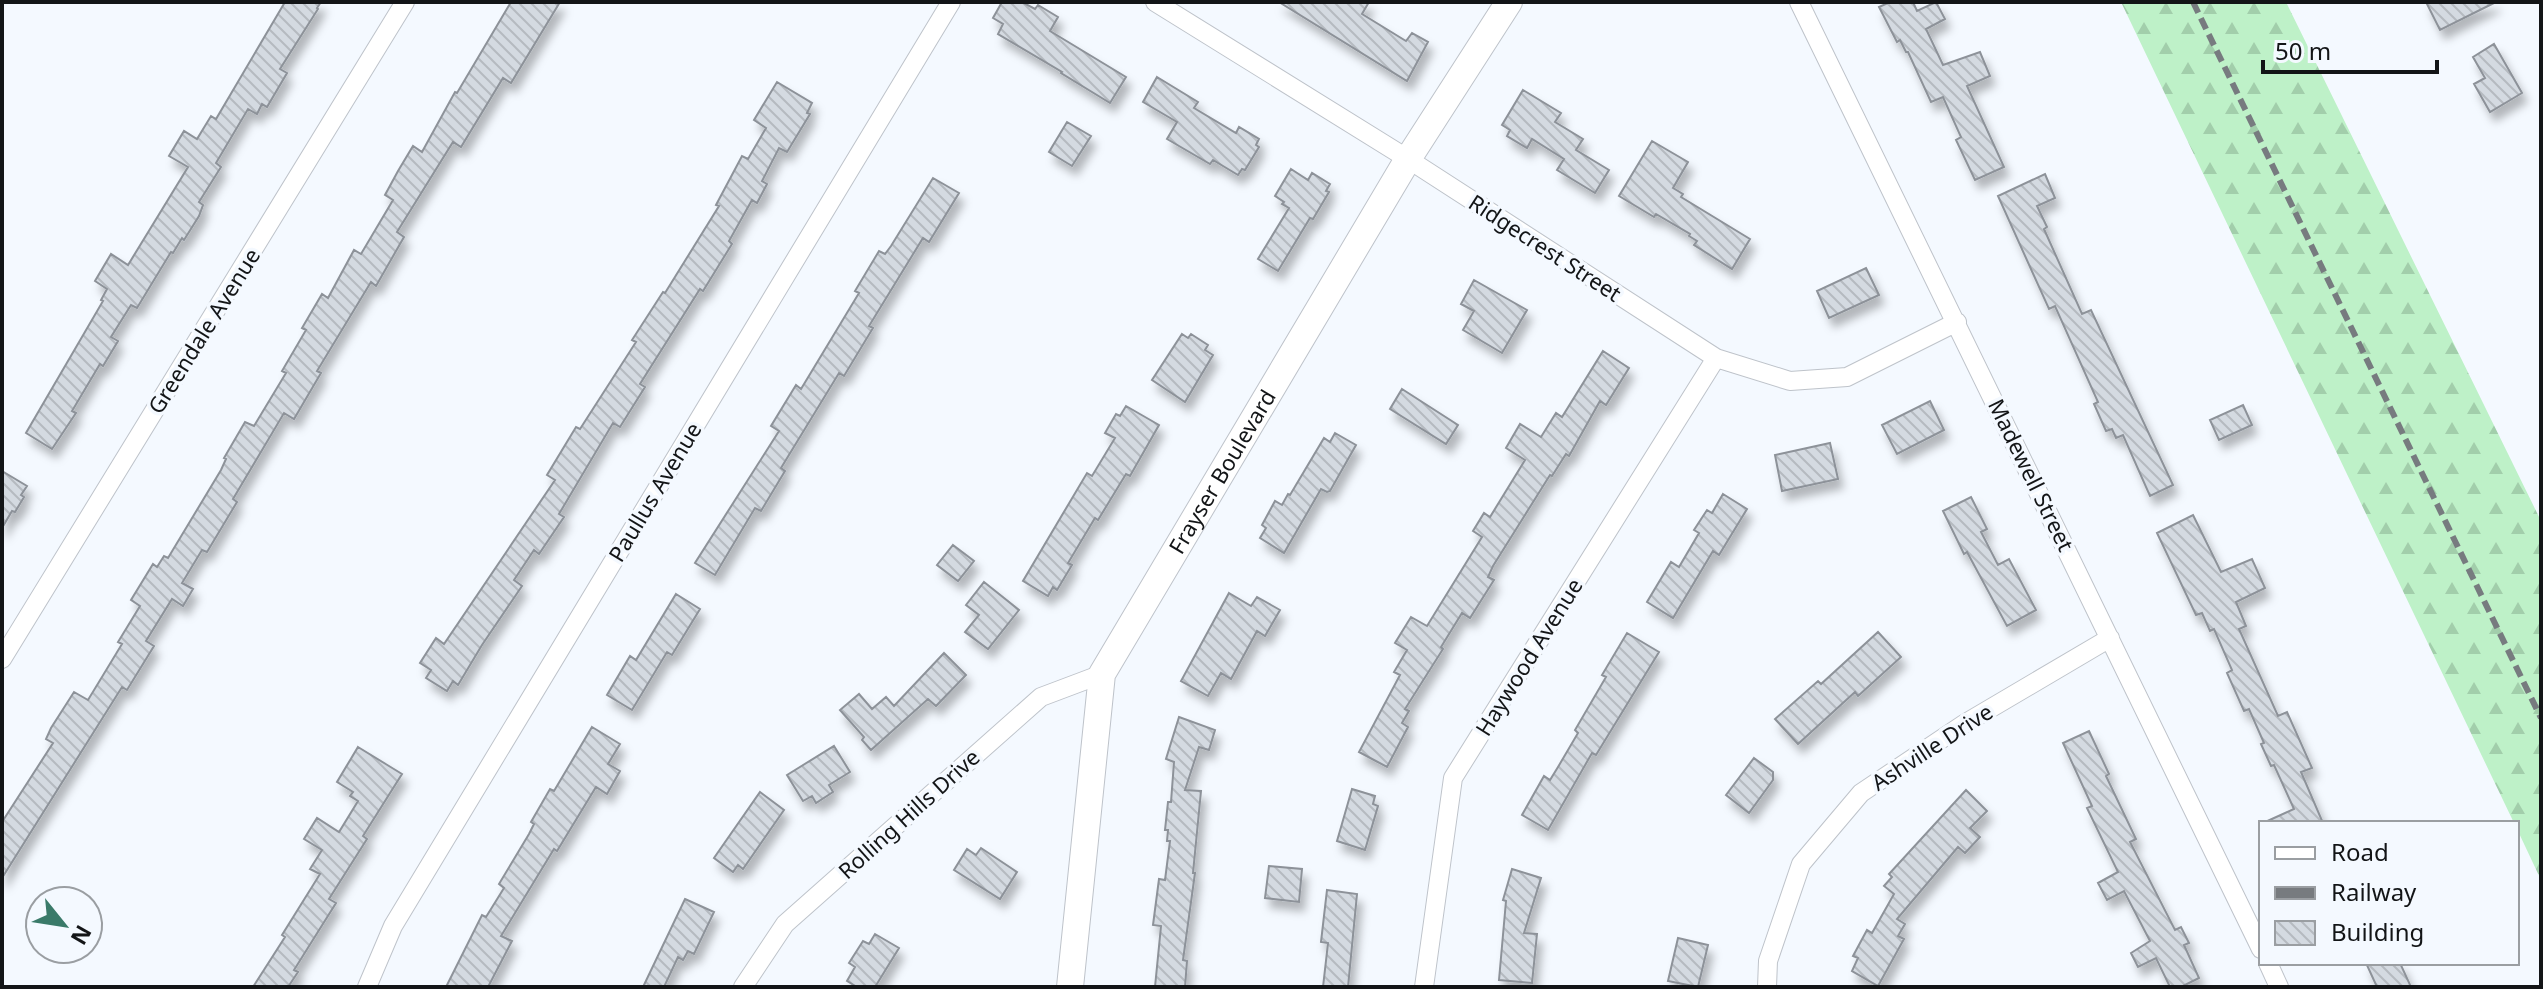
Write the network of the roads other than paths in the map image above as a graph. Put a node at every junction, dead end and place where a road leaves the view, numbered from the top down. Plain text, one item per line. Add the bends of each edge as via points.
1 (405, 2) edge
2 (951, 2) edge
3 (1155, 2) edge
4 (1509, 2) edge
5 (1799, 2) edge
6 (1408, 159) junction
7 (1957, 322) junction
8 (1716, 358) junction
9 (2110, 638) junction
10 (2, 659) edge
11 (1102, 674) junction
12 (2259, 945) edge
13 (2269, 965) edge
14 (367, 987) edge
15 (743, 987) edge
16 (1070, 987) edge
17 (1424, 987) edge
18 (1767, 987) edge
19 (2279, 987) edge

1 - 10 street, Greendale Avenue
2 - 14 street, Paullus Avenue via 393,926
3 - 6 street, Ridgecrest Street
4 - 6 main road, Frayser Boulevard
5 - 7 street, Madewell Street
6 - 8 street, Ridgecrest Street
6 - 11 main road, Frayser Boulevard
7 - 8 street, Ridgecrest Street via 1847,377 1790,381
7 - 9 street, Madewell Street
8 - 17 street, Haywood Avenue via 1453,778
9 - 12 street, Madewell Street
9 - 18 street, Ashville Drive via 1964,724 1861,793 1801,864 1768,961
11 - 15 street, Rolling Hills Drive via 1041,697 785,924
11 - 16 main road, Frayser Boulevard
13 - 19 street

